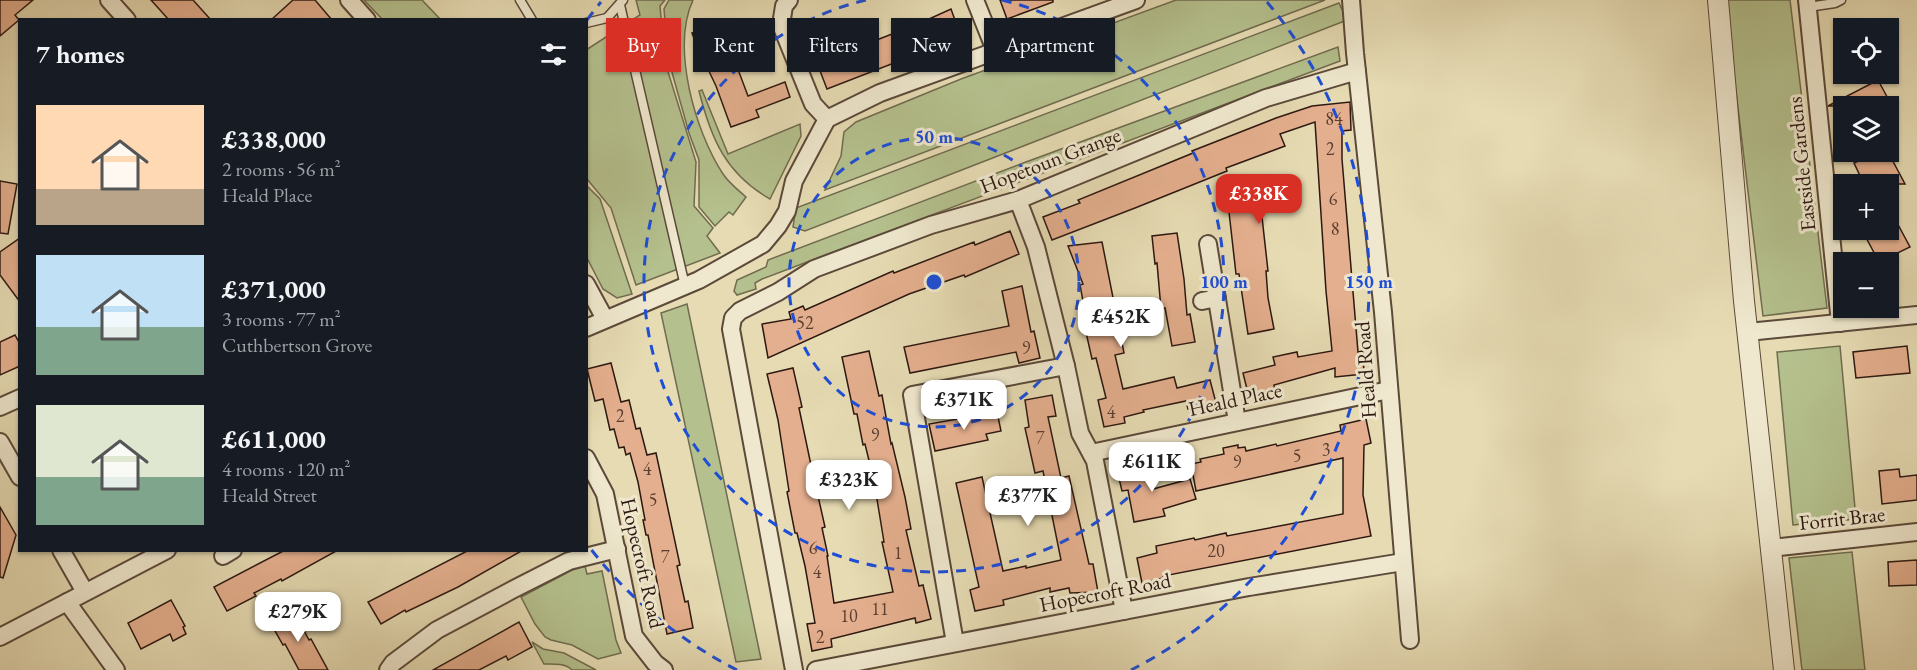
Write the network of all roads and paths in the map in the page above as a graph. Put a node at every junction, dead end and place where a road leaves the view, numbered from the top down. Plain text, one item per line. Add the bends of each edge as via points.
1 (109, 0) edge
2 (349, 0) edge
3 (520, 0) edge
4 (789, 0) edge
5 (975, 0) edge
6 (1136, 0) edge
7 (1351, 0) edge
8 (1718, 0) edge
9 (1841, 0) edge
10 (621, 2) edge
11 (1807, 3) edge
12 (125, 18) edge
13 (365, 18) edge
14 (531, 18) edge
15 (1085, 18) edge
16 (984, 22) edge
17 (588, 23) edge
18 (984, 54) edge
19 (1357, 71) junction
20 (827, 119) junction
21 (1018, 201) junction
22 (1208, 244) dead end
23 (692, 283) junction
24 (588, 288) edge
25 (1917, 315) edge
26 (605, 319) junction
27 (1840, 323) junction
28 (588, 327) edge
29 (1748, 332) junction
30 (1066, 366) junction
31 (1389, 390) junction
32 (18, 399) edge
33 (0, 407) edge
34 (1237, 422) junction
35 (0, 442) edge
36 (1090, 453) junction
37 (588, 463) edge
38 (18, 474) edge
39 (1917, 532) edge
40 (1771, 548) junction
41 (617, 549) junction
42 (62, 552) edge
43 (162, 552) edge
44 (1403, 562) junction
45 (85, 592) junction
46 (67, 602) junction
47 (1124, 611) junction
48 (0, 637) edge
49 (1410, 640) dead end
50 (955, 644) junction
51 (116, 670) edge
52 (388, 670) edge
53 (664, 670) edge
54 (794, 670) edge
55 (816, 670) edge
56 (1784, 670) edge

1 - 12 street
2 - 13 street
3 - 14 lane
4 - 20 street via 781,25 813,104
5 - 16 street
6 - 15 street
7 - 19 street, Heald Road
8 - 29 street
9 - 11 lane
10 - 17 lane via 607,18
10 - 23 lane
11 - 27 street, Eastside Gardens
18 - 20 street via 880,93
19 - 21 street, Hopetoun Grange via 1266,98
19 - 31 street, Heald Road
20 - 23 street via 794,182 787,211 778,226 756,249
21 - 30 street via 1036,247
21 - 54 street, Hopetoun Grange via 931,225 814,269 733,318 730,329
22 - 34 street via 1209,299
23 - 26 street
24 - 26 street
25 - 27 street
26 - 28 street
27 - 29 street
29 - 40 street
30 - 36 street via 1080,433
30 - 50 street via 912,395
31 - 34 street, Heald Place
31 - 44 street, Heald Road
32 - 33 street
34 - 36 street, Heald Place
35 - 38 street
36 - 47 street via 1095,461
37 - 41 street, Hopecroft Road via 605,494
39 - 40 street, Forrit Brae
40 - 56 street
41 - 52 street via 569,561 512,590 437,630
41 - 53 street, Hopecroft Road via 634,636
42 - 45 street
43 - 45 street
44 - 47 street, Hopecroft Road
44 - 49 street, Heald Road
45 - 46 street
46 - 48 street
46 - 51 street
47 - 50 street, Hopecroft Road
50 - 55 street, Hopecroft Road

